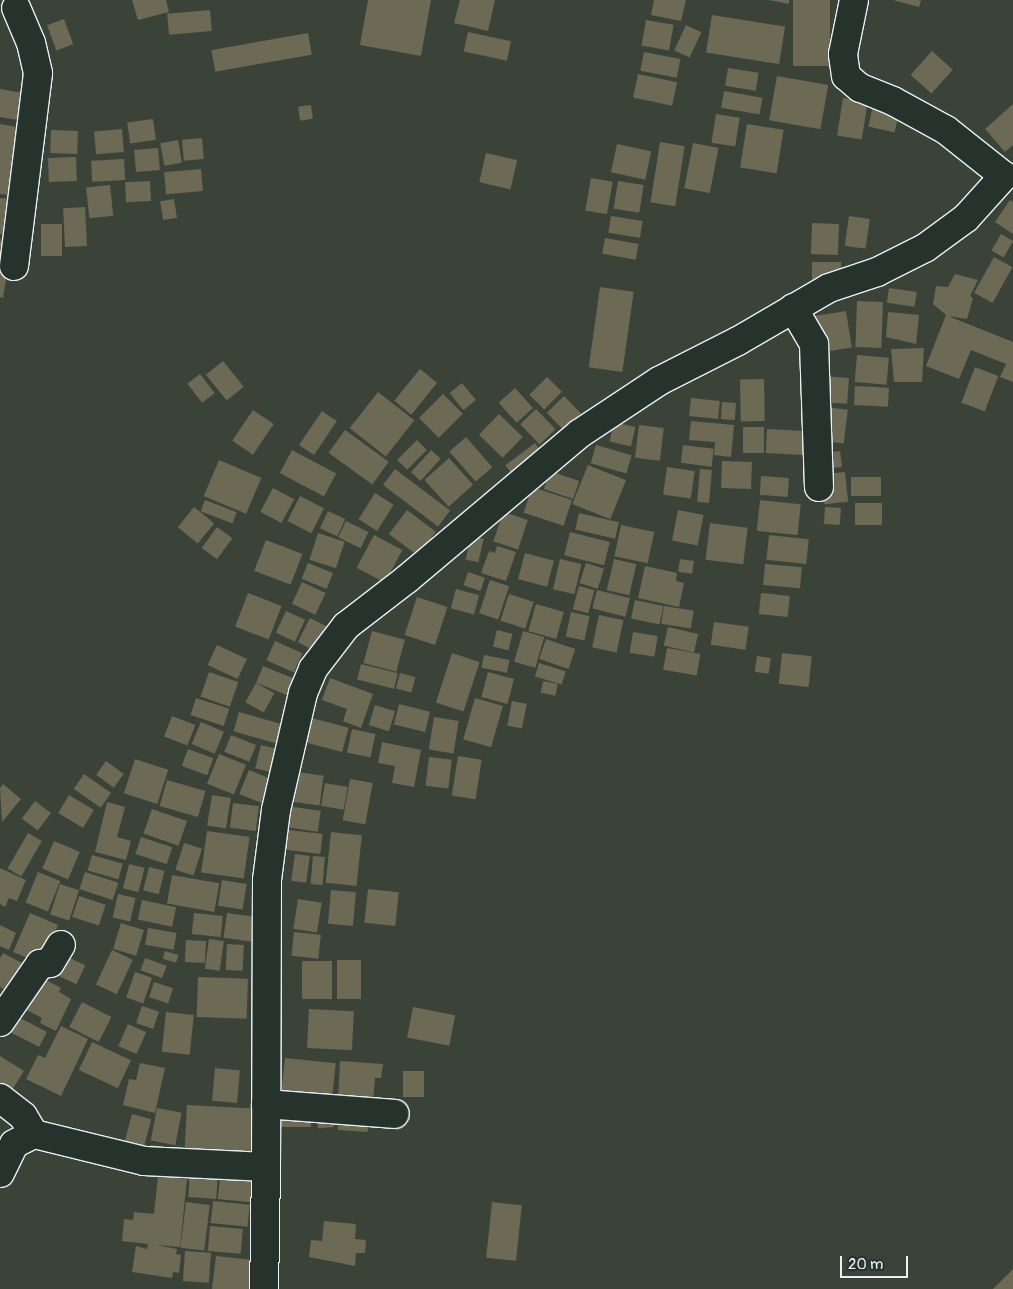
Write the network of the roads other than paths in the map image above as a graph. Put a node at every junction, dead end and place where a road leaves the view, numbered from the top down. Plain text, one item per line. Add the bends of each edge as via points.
1 (854, 0) edge
2 (16, 8) edge
3 (1009, 172) edge
4 (14, 266) dead end
5 (793, 308) junction
6 (819, 487) dead end
7 (61, 945) dead end
8 (0, 1022) edge
9 (0, 1098) edge
10 (266, 1104) junction
11 (395, 1114) dead end
12 (34, 1134) junction
13 (266, 1167) junction
14 (0, 1173) edge
15 (264, 1289) edge

1 - 3 street via 843,54 846,76 860,88 893,101 946,130
2 - 4 street via 31,43 38,73
3 - 5 street via 966,218 925,248 877,272 829,288
5 - 6 street via 814,344
5 - 10 street via 738,341 659,381 580,434 346,626 313,669 303,693 276,810 268,880
7 - 8 street via 50,963 40,964
9 - 12 street via 23,1116
10 - 11 street
10 - 13 street
12 - 13 street via 144,1161
12 - 14 street via 14,1144
13 - 15 street

